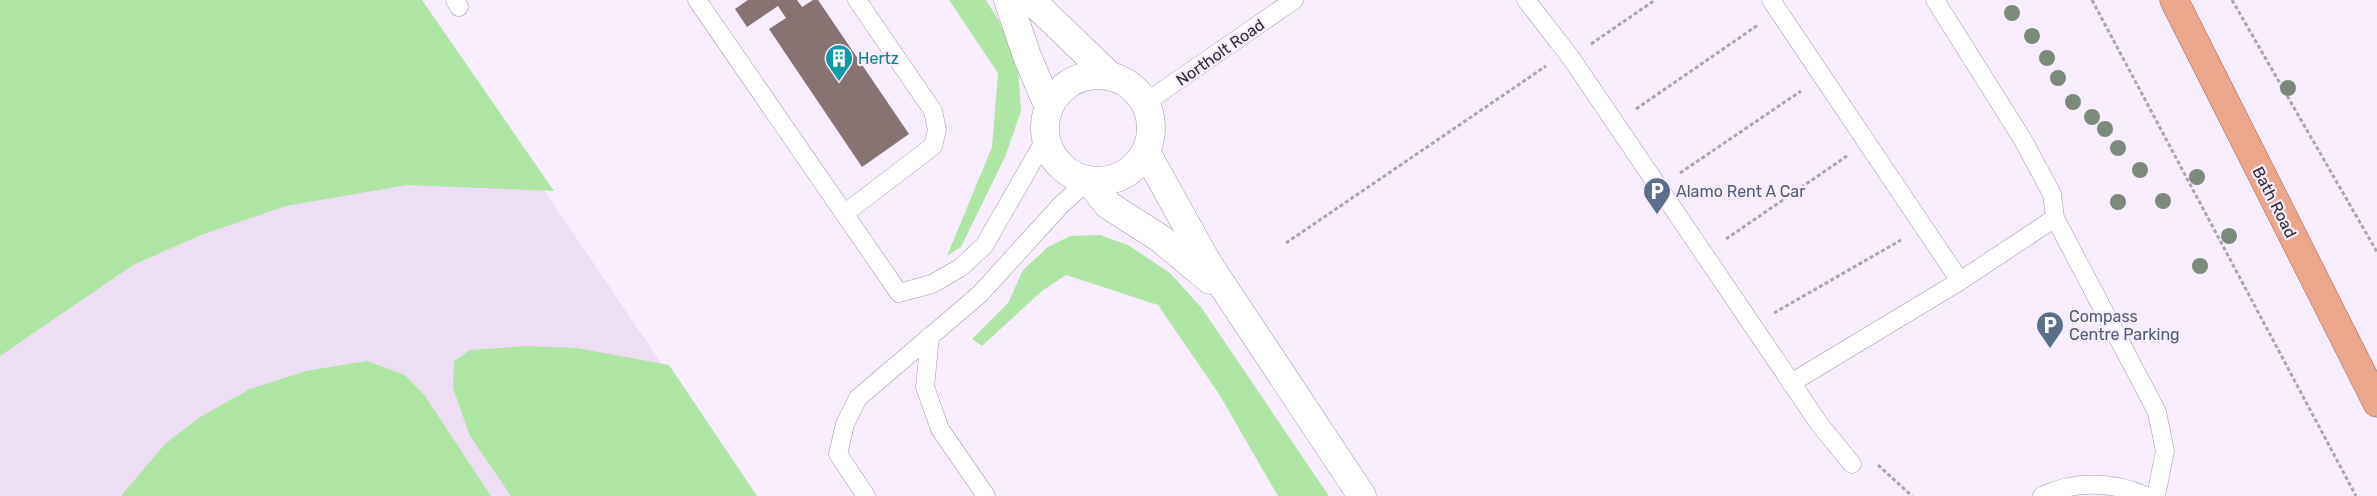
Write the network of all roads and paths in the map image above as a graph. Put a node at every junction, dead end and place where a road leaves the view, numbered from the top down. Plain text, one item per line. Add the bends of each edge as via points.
1 (697, 0) edge
2 (857, 0) edge
3 (1008, 0) edge
4 (1031, 0) edge
5 (1294, 0) edge
6 (1526, 0) edge
7 (1655, 0) edge
8 (1771, 0) edge
9 (1935, 0) edge
10 (2092, 0) edge
11 (2174, 0) edge
12 (2232, 0) edge
13 (1759, 25) dead end
14 (1584, 49) dead end
15 (1552, 62) dead end
16 (1110, 77) junction
17 (1804, 90) dead end
18 (1145, 103) junction
19 (1049, 108) junction
20 (1629, 114) dead end
21 (1046, 138) junction
22 (1146, 152) junction
23 (1848, 155) dead end
24 (1674, 178) dead end
25 (1088, 180) junction
26 (844, 214) junction
27 (2055, 218) junction
28 (1924, 227) junction
29 (1286, 243) dead end
30 (1718, 244) dead end
31 (2377, 252) edge
32 (1960, 281) junction
33 (1238, 310) junction
34 (1752, 326) junction
35 (930, 336) junction
36 (1791, 383) junction
37 (2377, 403) edge
38 (1874, 462) dead end
39 (1852, 464) dead end
40 (866, 496) edge
41 (986, 496) edge
42 (1362, 496) edge
43 (1912, 496) edge
44 (2042, 496) edge
45 (2147, 496) edge
46 (2156, 496) edge
47 (2356, 496) edge

1 - 26 lane
2 - 26 lane via 933,111 937,130 932,146
3 - 19 street
4 - 16 street
5 - 18 lane, Northolt Road
6 - 34 lane via 1576,66
7 - 14 path
8 - 28 lane
9 - 27 lane via 2023,140 2052,194
10 - 47 path
11 - 37 highway, Bath Road
12 - 31 path
13 - 20 path
15 - 29 path
16 - 18 street via 1126,83
16 - 19 street via 1088,76 1075,81 1064,88
17 - 24 path
18 - 22 street via 1151,132
19 - 21 street
21 - 25 street via 1055,159 1063,167
21 - 26 lane via 984,246 960,268 932,284 899,293
22 - 25 street via 1128,172 1109,180
22 - 33 street via 1207,262
23 - 30 path
25 - 33 street via 1108,205 1161,239 1195,266
25 - 35 lane via 980,294
27 - 32 lane
27 - 46 lane via 2157,412 2165,451
28 - 32 lane
28 - 34 path
32 - 36 lane
33 - 42 street
34 - 36 lane
35 - 40 lane via 858,398 845,424 838,454
35 - 41 lane via 925,387 940,429
36 - 39 lane
38 - 43 path
44 - 45 lane via 2075,486 2100,484 2126,488

